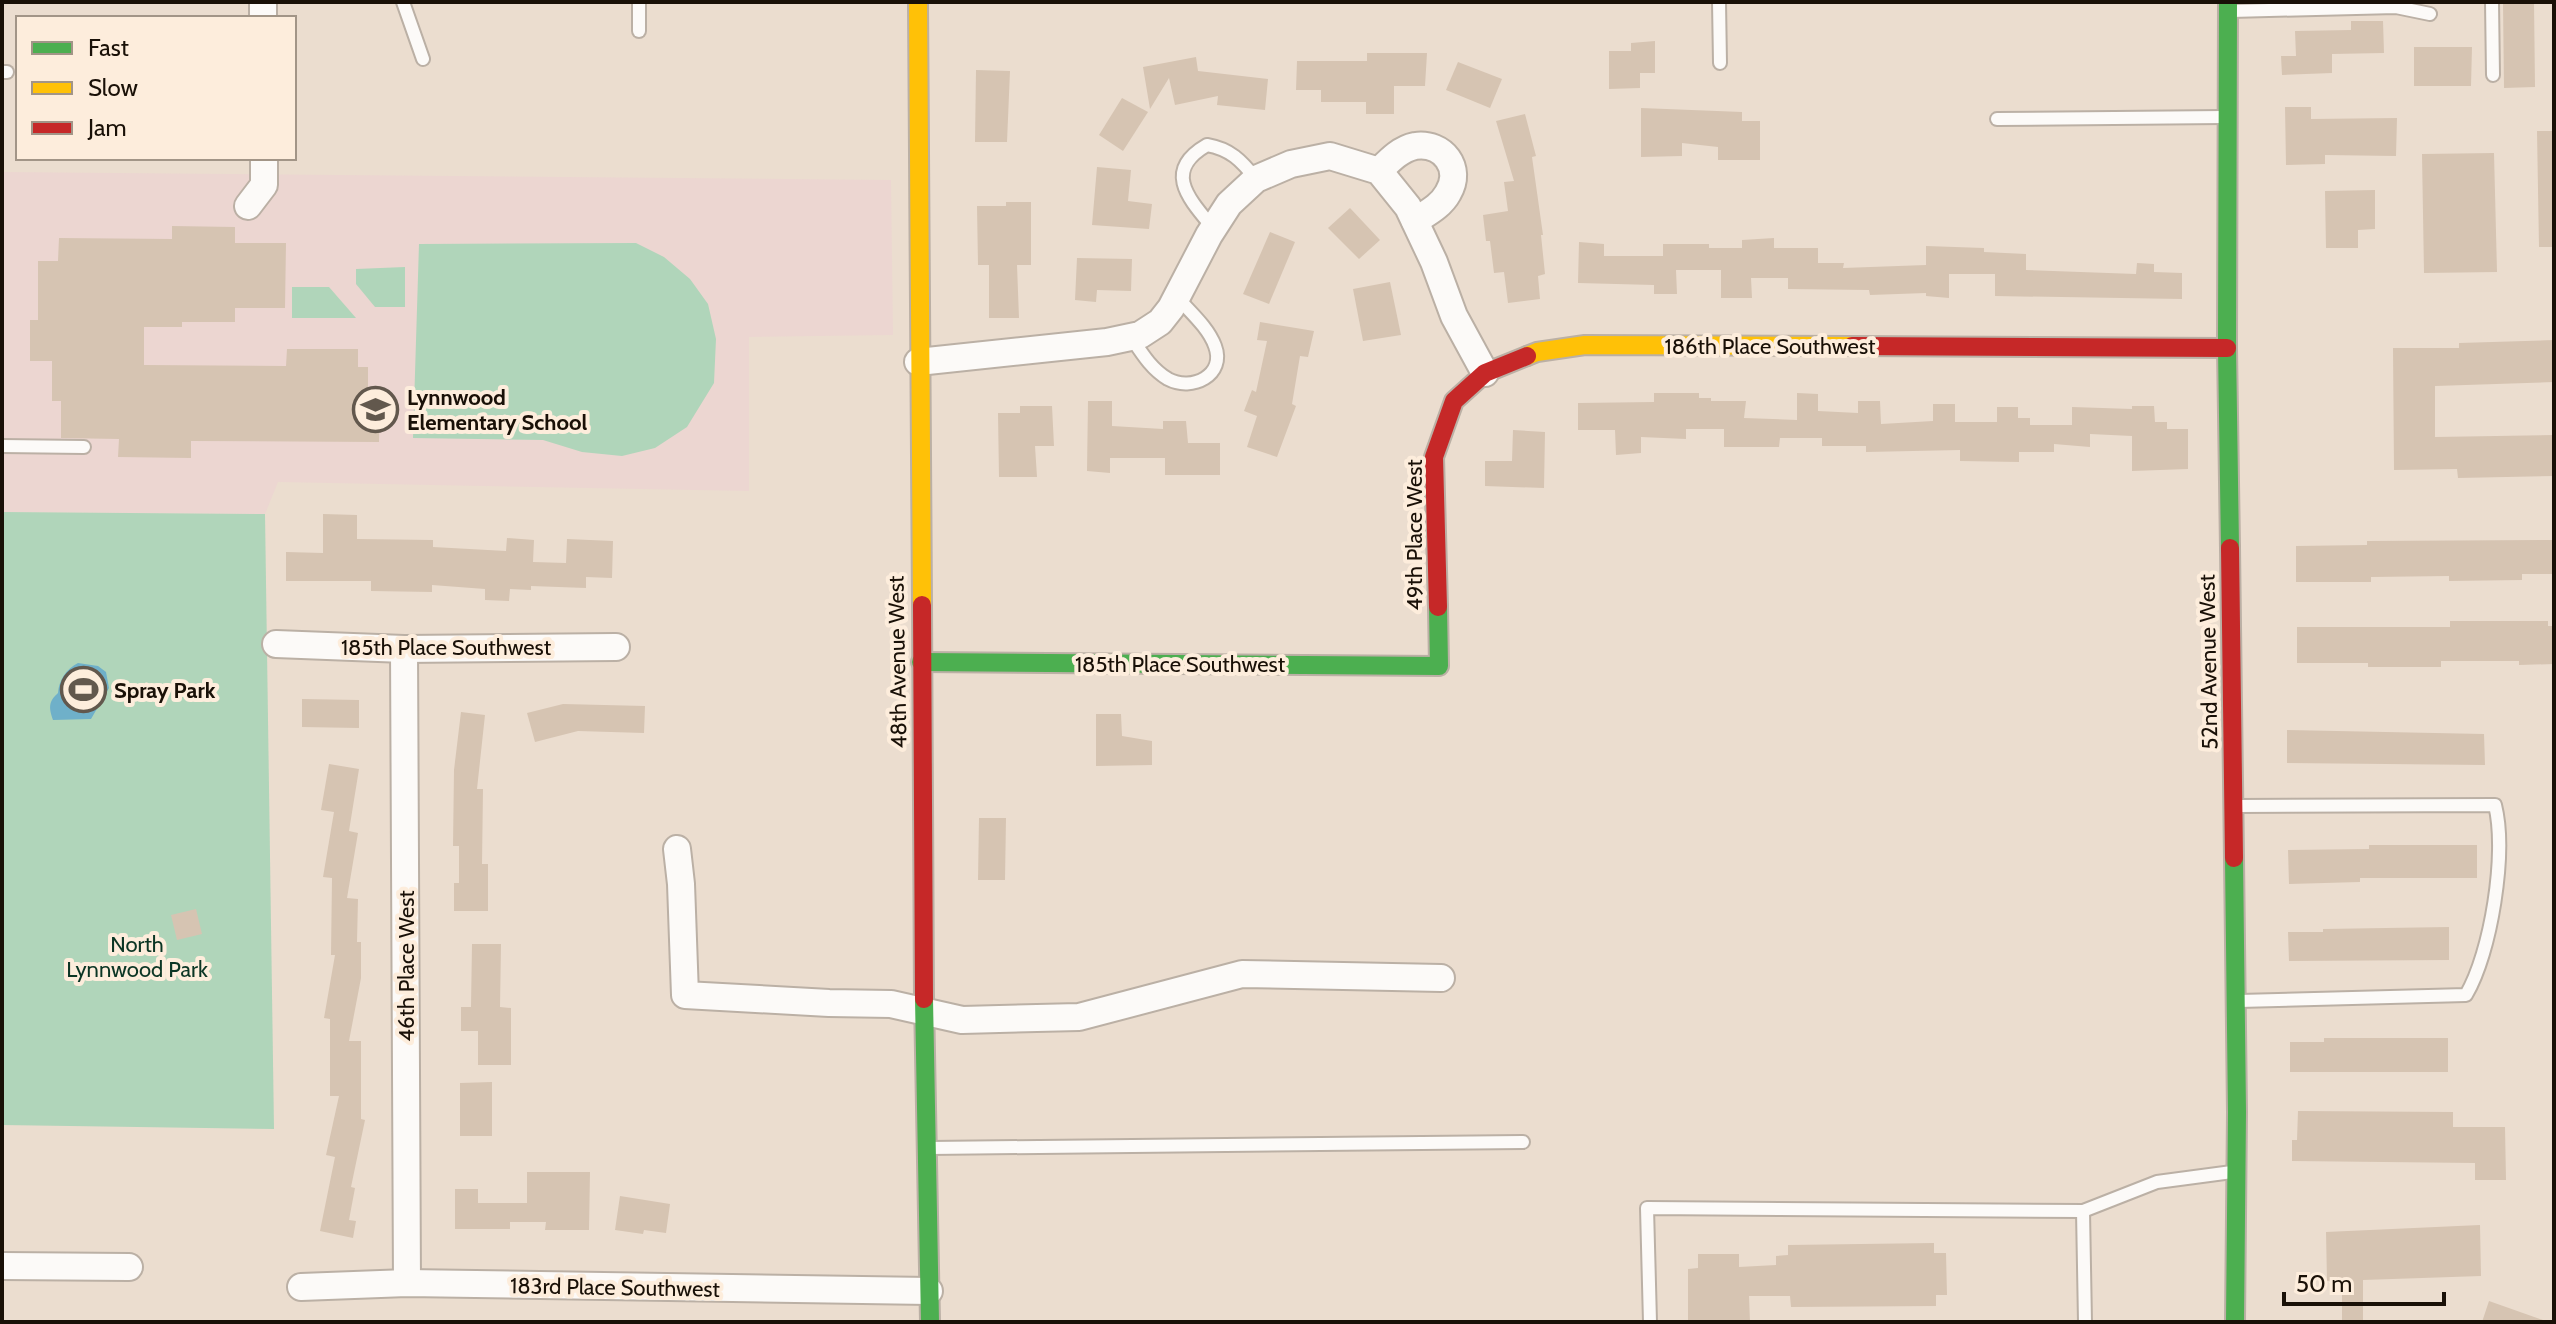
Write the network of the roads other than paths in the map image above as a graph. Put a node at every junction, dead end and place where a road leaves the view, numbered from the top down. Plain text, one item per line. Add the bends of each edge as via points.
1 (403, 2) edge
2 (639, 2) edge
3 (918, 2) edge
4 (1719, 2) edge
5 (2492, 2) edge
6 (2228, 6) edge
7 (2430, 14) dead end
8 (639, 31) dead end
9 (423, 59) dead end
10 (1720, 63) dead end
11 (2493, 75) dead end
12 (2227, 117) junction
13 (1997, 119) dead end
14 (264, 160) edge
15 (1379, 171) junction
16 (1256, 179) junction
17 (248, 206) dead end
18 (1415, 221) junction
19 (1213, 228) junction
20 (1177, 297) junction
21 (1131, 337) junction
22 (2227, 348) junction
23 (918, 362) junction
24 (1485, 373) junction
25 (2, 446) edge
26 (84, 447) dead end
27 (276, 644) dead end
28 (616, 647) dead end
29 (404, 649) junction
30 (921, 662) junction
31 (1439, 666) joint
32 (2233, 806) junction
33 (677, 849) dead end
34 (1441, 978) dead end
35 (2236, 1001) junction
36 (925, 1012) junction
37 (1523, 1142) dead end
38 (925, 1148) junction
39 (2237, 1171) junction
40 (2083, 1211) junction
41 (2, 1266) edge
42 (129, 1267) dead end
43 (407, 1283) junction
44 (301, 1287) dead end
45 (929, 1291) junction
46 (930, 1322) edge
47 (1650, 1322) edge
48 (2085, 1322) edge
49 (2235, 1322) edge

1 - 9 lane
2 - 8 lane
3 - 23 street, 48th Avenue West
4 - 10 lane
5 - 11 lane
6 - 7 lane via 2396,7
6 - 12 street, 52nd Avenue West
12 - 13 lane
12 - 22 street, 52nd Avenue West
14 - 17 street via 264,185
15 - 16 street via 1330,156
15 - 18 street
15 - 18 street via 1413,146 1429,146 1454,166 1448,195
16 - 19 street
16 - 19 lane via 1225,148 1207,145 1190,155 1182,174 1188,198
18 - 24 street via 1454,316
19 - 20 street
20 - 21 street via 1160,322
20 - 21 lane via 1208,331 1217,350 1214,367 1204,380 1186,385 1167,378
21 - 23 street
22 - 24 street, 186th Place Southwest via 1585,345 1537,352
22 - 32 street, 52nd Avenue West
23 - 30 street, 48th Avenue West
24 - 31 street, 49th Place West via 1454,401 1434,457
25 - 26 lane
27 - 29 street, 185th Place Southwest
28 - 29 street, 185th Place Southwest
29 - 43 street, 46th Place West
30 - 31 street, 185th Place Southwest
30 - 36 street, 48th Avenue West
32 - 35 street, 52nd Avenue West
32 - 35 lane via 2495,805 2499,821 2496,893 2466,995
33 - 36 street via 685,995 891,1004
34 - 36 street via 1242,974 1079,1017 962,1020
35 - 39 street, 52nd Avenue West
36 - 38 street, 48th Avenue West
37 - 38 lane
38 - 45 street, 48th Avenue West
39 - 40 lane via 2157,1182
39 - 49 street, 52nd Avenue West
40 - 47 lane via 1647,1208
40 - 48 lane
41 - 42 street
43 - 44 street, 183rd Place Southwest
43 - 45 street, 183rd Place Southwest
45 - 46 street, 48th Avenue West

